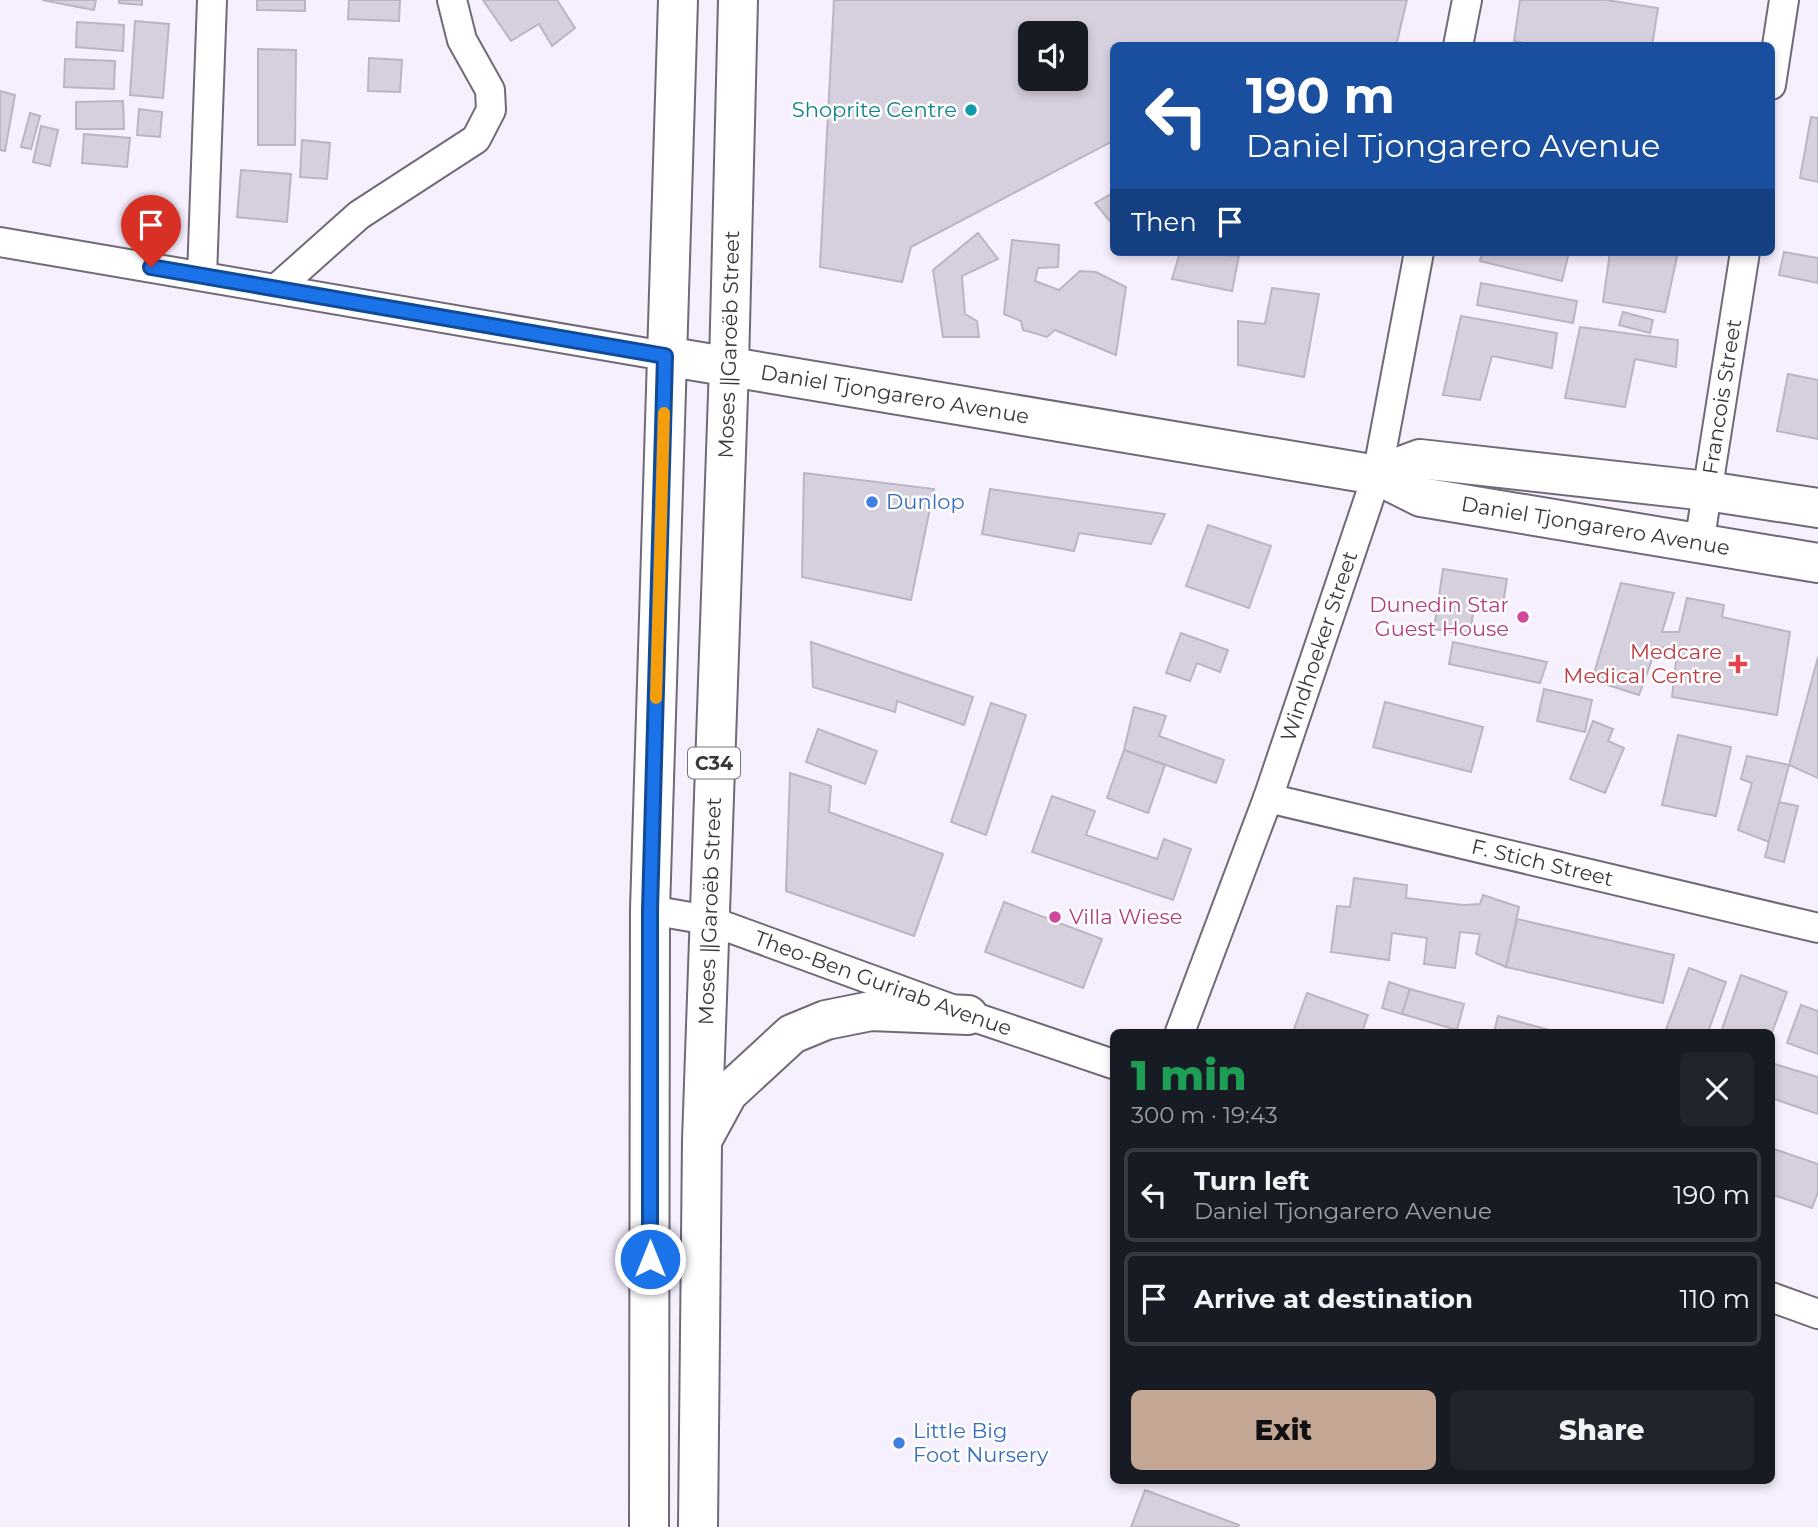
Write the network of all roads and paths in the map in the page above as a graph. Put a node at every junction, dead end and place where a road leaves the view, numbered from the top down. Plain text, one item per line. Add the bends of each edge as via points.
1 (212, 0) edge
2 (452, 0) edge
3 (678, 0) edge
4 (738, 0) edge
5 (1467, 0) edge
6 (1784, 0) edge
7 (1459, 42) edge
8 (1775, 59) edge
9 (0, 243) edge
10 (1418, 256) edge
11 (1744, 256) edge
12 (202, 276) junction
13 (276, 289) junction
14 (665, 356) junction
15 (729, 366) junction
16 (1377, 475) junction
17 (1707, 491) junction
18 (1818, 508) edge
19 (1699, 544) junction
20 (1818, 563) edge
21 (1268, 798) junction
22 (650, 910) junction
23 (708, 920) junction
24 (1818, 928) edge
25 (968, 1015) junction
26 (1181, 1029) edge
27 (1110, 1062) edge
28 (702, 1141) junction
29 (1775, 1298) edge
30 (1818, 1314) edge
31 (649, 1527) edge
32 (698, 1527) edge

1 - 12 street
2 - 13 street via 462,40 489,90 491,110 476,139 359,215
3 - 14 main road
4 - 15 main road, Moses ǁGaroëb Street / C34
5 - 7 street
6 - 8 street
9 - 12 street, Daniel Tjongarero Avenue
10 - 16 street, Windhoeker Street
11 - 17 street, Francois Street
12 - 13 street, Daniel Tjongarero Avenue
13 - 14 street, Daniel Tjongarero Avenue
14 - 15 main road, Daniel Tjongarero Avenue
14 - 22 main road
15 - 16 main road, Daniel Tjongarero Avenue
15 - 23 main road, Moses ǁGaroëb Street / C34
16 - 17 main road, Daniel Tjongarero Avenue via 1420,459
16 - 19 main road, Daniel Tjongarero Avenue via 1421,497
16 - 21 street, Windhoeker Street
17 - 18 main road, Daniel Tjongarero Avenue
17 - 19 street, Francois Street
19 - 20 main road, Daniel Tjongarero Avenue
21 - 24 street, F. Stich Street
21 - 26 street, Windhoeker Street
22 - 23 street, Theo-Ben Gurirab Avenue
22 - 31 main road
23 - 25 street, Theo-Ben Gurirab Avenue
23 - 28 main road, Moses ǁGaroëb Street / C34
25 - 27 street, Theo-Ben Gurirab Avenue
25 - 28 main road via 871,1011 826,1020 793,1034 728,1093
28 - 32 main road, Moses ǁGaroëb Street / C34
29 - 30 street

